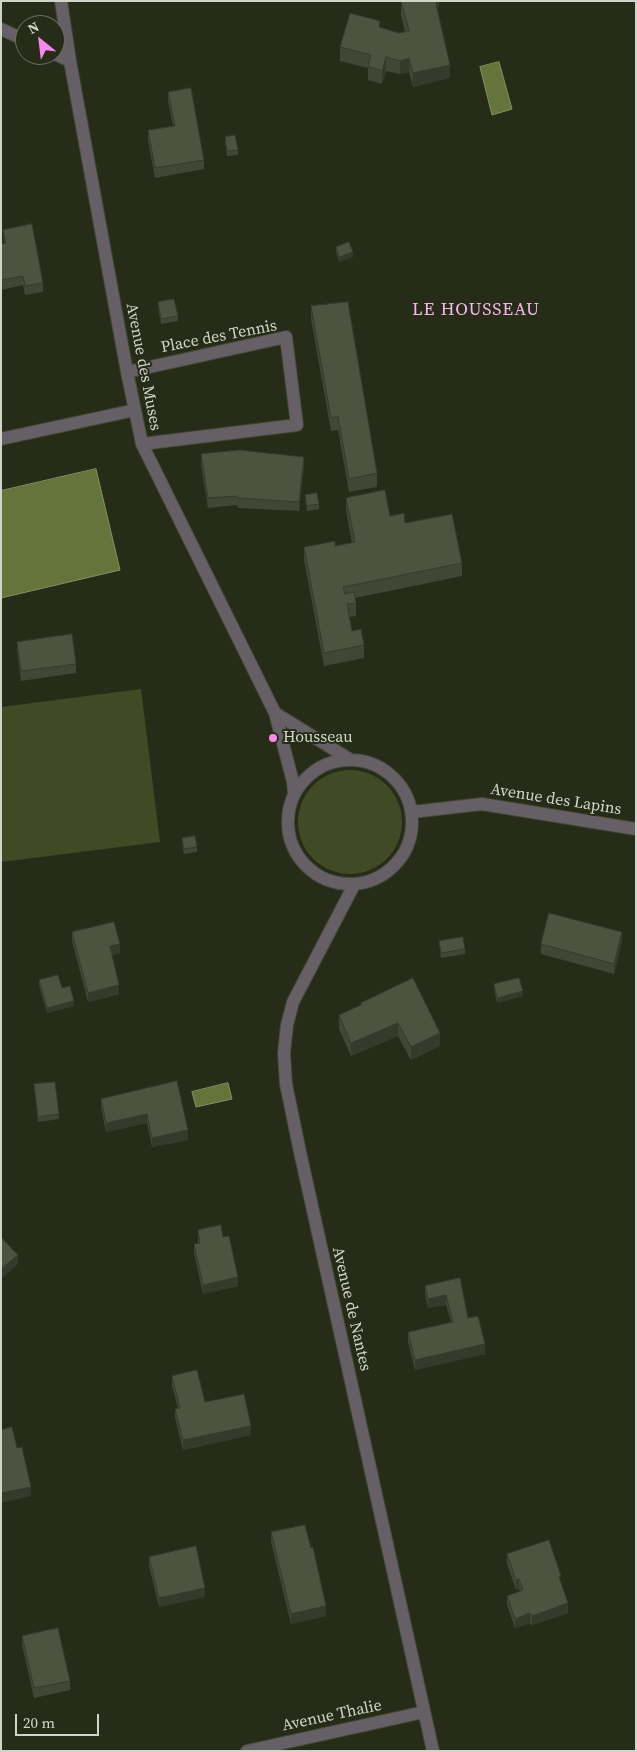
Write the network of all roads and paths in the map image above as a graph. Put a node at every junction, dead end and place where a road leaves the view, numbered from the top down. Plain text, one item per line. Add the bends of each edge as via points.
1 (62, 1) edge
2 (1, 29) edge
3 (15, 35) edge
4 (65, 59) edge
5 (70, 61) junction
6 (127, 372) junction
7 (135, 410) junction
8 (1, 439) edge
9 (142, 444) junction
10 (275, 713) junction
11 (351, 760) junction
12 (294, 794) junction
13 (412, 812) junction
14 (636, 829) edge
15 (354, 885) junction
16 (424, 1712) junction
17 (247, 1751) edge
18 (433, 1751) edge

1 - 5 street, Avenue des Muses
2 - 3 street
4 - 5 street
5 - 6 street, Avenue des Muses
6 - 7 street, Avenue des Muses
6 - 9 street, Place des Tennis via 286,337 297,425
7 - 8 street
7 - 9 street, Avenue des Muses
9 - 10 street, Avenue des Muses
10 - 11 street
10 - 12 street, Avenue des Muses
11 - 12 street via 334,762 318,769
11 - 13 street via 372,764 391,775 404,791
12 - 15 street via 288,812 288,831 293,849 303,864 318,876 335,883
13 - 14 street, Avenue des Lapins via 482,804
13 - 15 street via 412,832 405,853 392,869 374,880
15 - 16 street, Avenue de Nantes via 293,1002 284,1053 286,1084
16 - 17 street, Avenue Thalie
16 - 18 street, Avenue de Nantes

